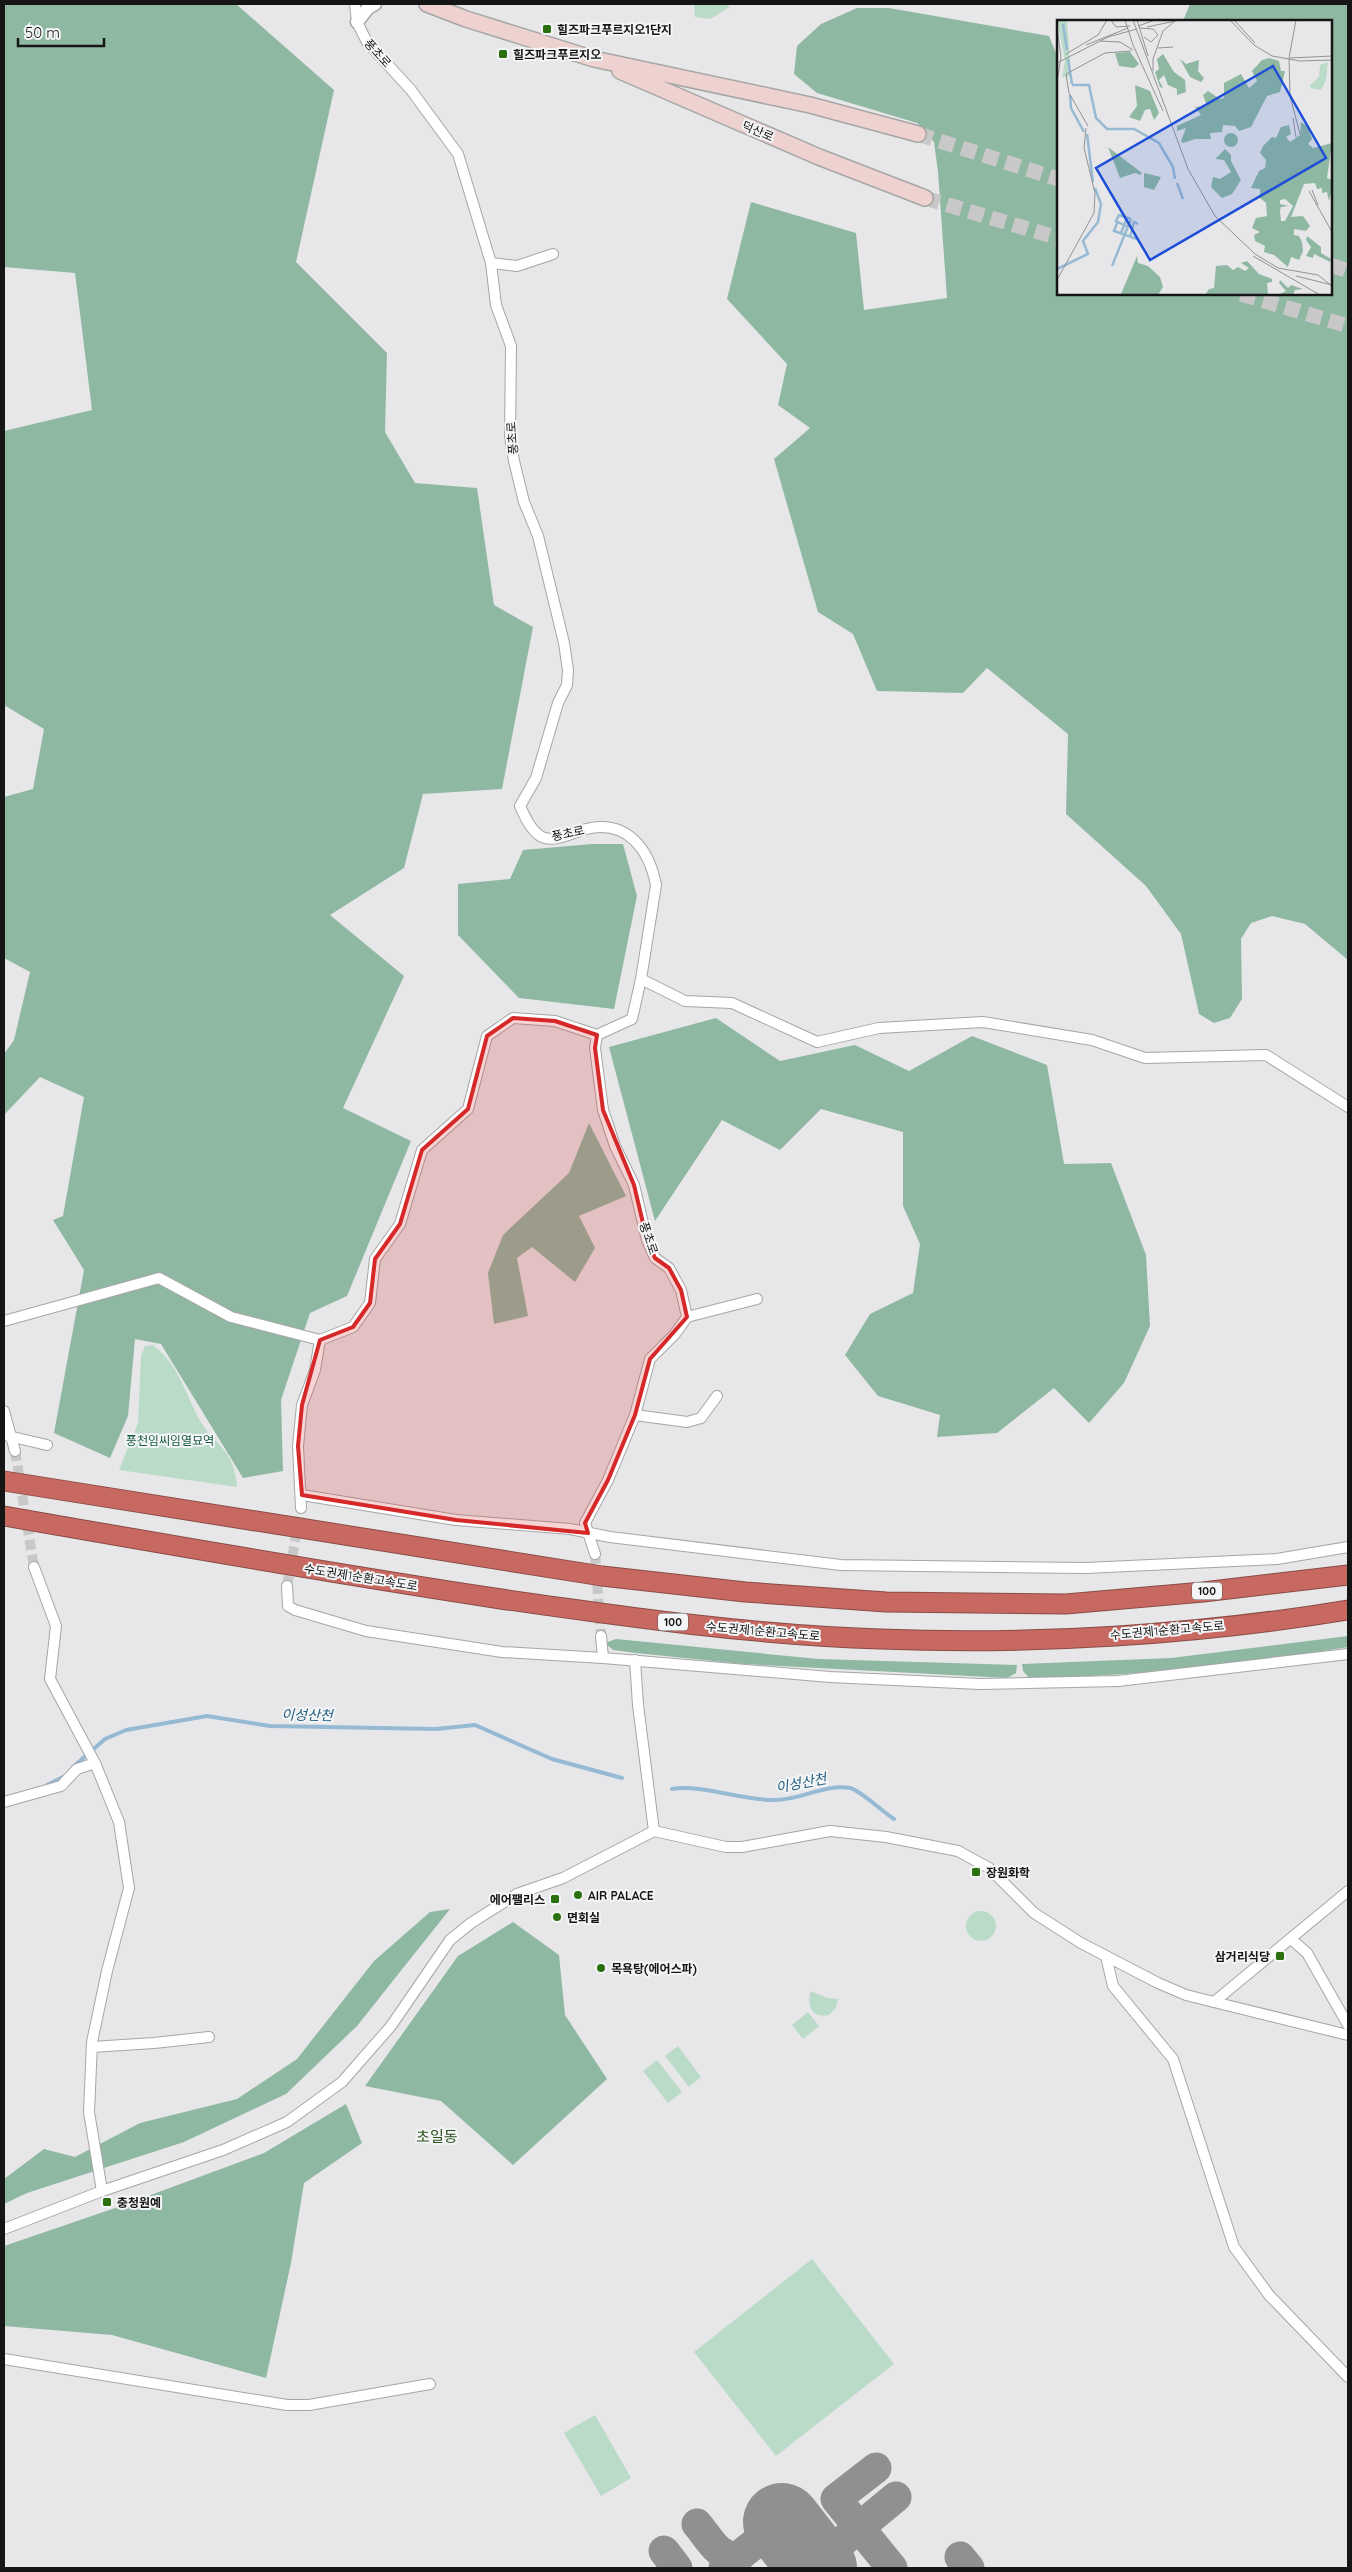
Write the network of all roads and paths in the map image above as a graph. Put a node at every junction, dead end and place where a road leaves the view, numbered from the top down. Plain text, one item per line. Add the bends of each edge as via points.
1 (356, 4) edge
2 (375, 4) edge
3 (427, 4) edge
4 (357, 22) junction
5 (594, 59) junction
6 (918, 134) tunnel mouth
7 (925, 198) tunnel mouth
8 (553, 254) dead end
9 (491, 263) junction
10 (641, 979) junction
11 (597, 1035) junction
12 (1348, 1107) edge
13 (756, 1299) dead end
14 (687, 1317) junction
15 (4, 1321) edge
16 (320, 1340) junction
17 (717, 1396) dead end
18 (4, 1411) edge
19 (634, 1415) junction
20 (7, 1436) edge
21 (47, 1445) dead end
22 (15, 1451) tunnel mouth
23 (4, 1481) edge
24 (302, 1495) junction
25 (301, 1508) tunnel mouth
26 (4, 1516) edge
27 (588, 1533) junction
28 (1348, 1547) edge
29 (595, 1554) tunnel mouth
30 (34, 1567) tunnel mouth
31 (1348, 1575) edge
32 (287, 1586) tunnel mouth
33 (1348, 1610) edge
34 (601, 1636) tunnel mouth
35 (1348, 1654) edge
36 (603, 1658) junction
37 (634, 1660) junction
38 (95, 1763) junction
39 (4, 1802) edge
40 (654, 1831) junction
41 (1348, 1891) edge
42 (1292, 1939) junction
43 (1106, 1956) junction
44 (1214, 2002) junction
45 (1348, 2025) edge
46 (1348, 2035) edge
47 (209, 2036) dead end
48 (92, 2047) junction
49 (102, 2191) junction
50 (4, 2229) edge
51 (4, 2359) edge
52 (1348, 2377) edge
53 (430, 2384) dead end

1 - 4 street, 풍초로
2 - 4 street
3 - 5 main road, 덕산로
4 - 9 street, 풍초로 via 367,42 411,90 458,154
5 - 6 main road, 덕산로 via 810,105
5 - 7 main road, 덕산로 via 819,157
8 - 9 street via 516,266
9 - 10 street, 풍초로 via 496,305 511,346 510,437 514,462 540,546 568,670 567,685 558,703 536,778 520,806 533,830 544,838 601,827 614,828 636,840 653,871 656,886
10 - 11 street, 풍초로 via 632,1019
10 - 12 street via 685,1001 732,1003 817,1042 879,1028 983,1022 1092,1040 1145,1058 1266,1055
11 - 14 street, 풍초로 via 595,1048 603,1110 615,1146 634,1185 655,1258 669,1268 681,1290
11 - 16 street via 555,1021 513,1018 487,1036 468,1109 422,1150 400,1224 375,1259 370,1303 353,1327
13 - 14 street
14 - 19 street via 650,1359
15 - 16 street via 159,1278 231,1317
16 - 24 street via 315,1370 302,1404 298,1446
17 - 19 street via 710,1410 701,1418 688,1422
18 - 20 street
19 - 27 street via 608,1480 585,1523
20 - 21 street
20 - 22 street
23 - 31 highway, 100 via 602,1576 745,1592 886,1602 1066,1604
24 - 25 street
24 - 27 street via 456,1520
26 - 33 highway, 수도권제1순환고속도로 / 100 via 368,1579 603,1614 740,1630 881,1639 1073,1639 1285,1620
27 - 28 street via 841,1565 1086,1568 1276,1559
27 - 29 street
30 - 38 street via 56,1626 50,1679
32 - 36 street via 288,1606 295,1610 366,1631 502,1652
34 - 36 street
35 - 37 street via 1118,1681 1021,1685 830,1677
36 - 37 street
37 - 40 street
38 - 39 street via 76,1769 61,1786
38 - 48 street via 119,1822 129,1888 107,1971
40 - 43 street via 726,1847 742,1847 830,1830 958,1851 989,1868 1034,1913
40 - 49 street via 563,1878 517,1894 471,1923 450,1940 397,2019 342,2082 287,2122 223,2150
41 - 42 street
42 - 44 street
42 - 45 street via 1306,1953
43 - 44 street via 1158,1983
43 - 52 street via 1113,1986 1173,2059 1234,2248 1269,2295
44 - 46 street
47 - 48 street
48 - 49 street via 89,2112
49 - 50 street
51 - 53 street via 287,2405 309,2405

